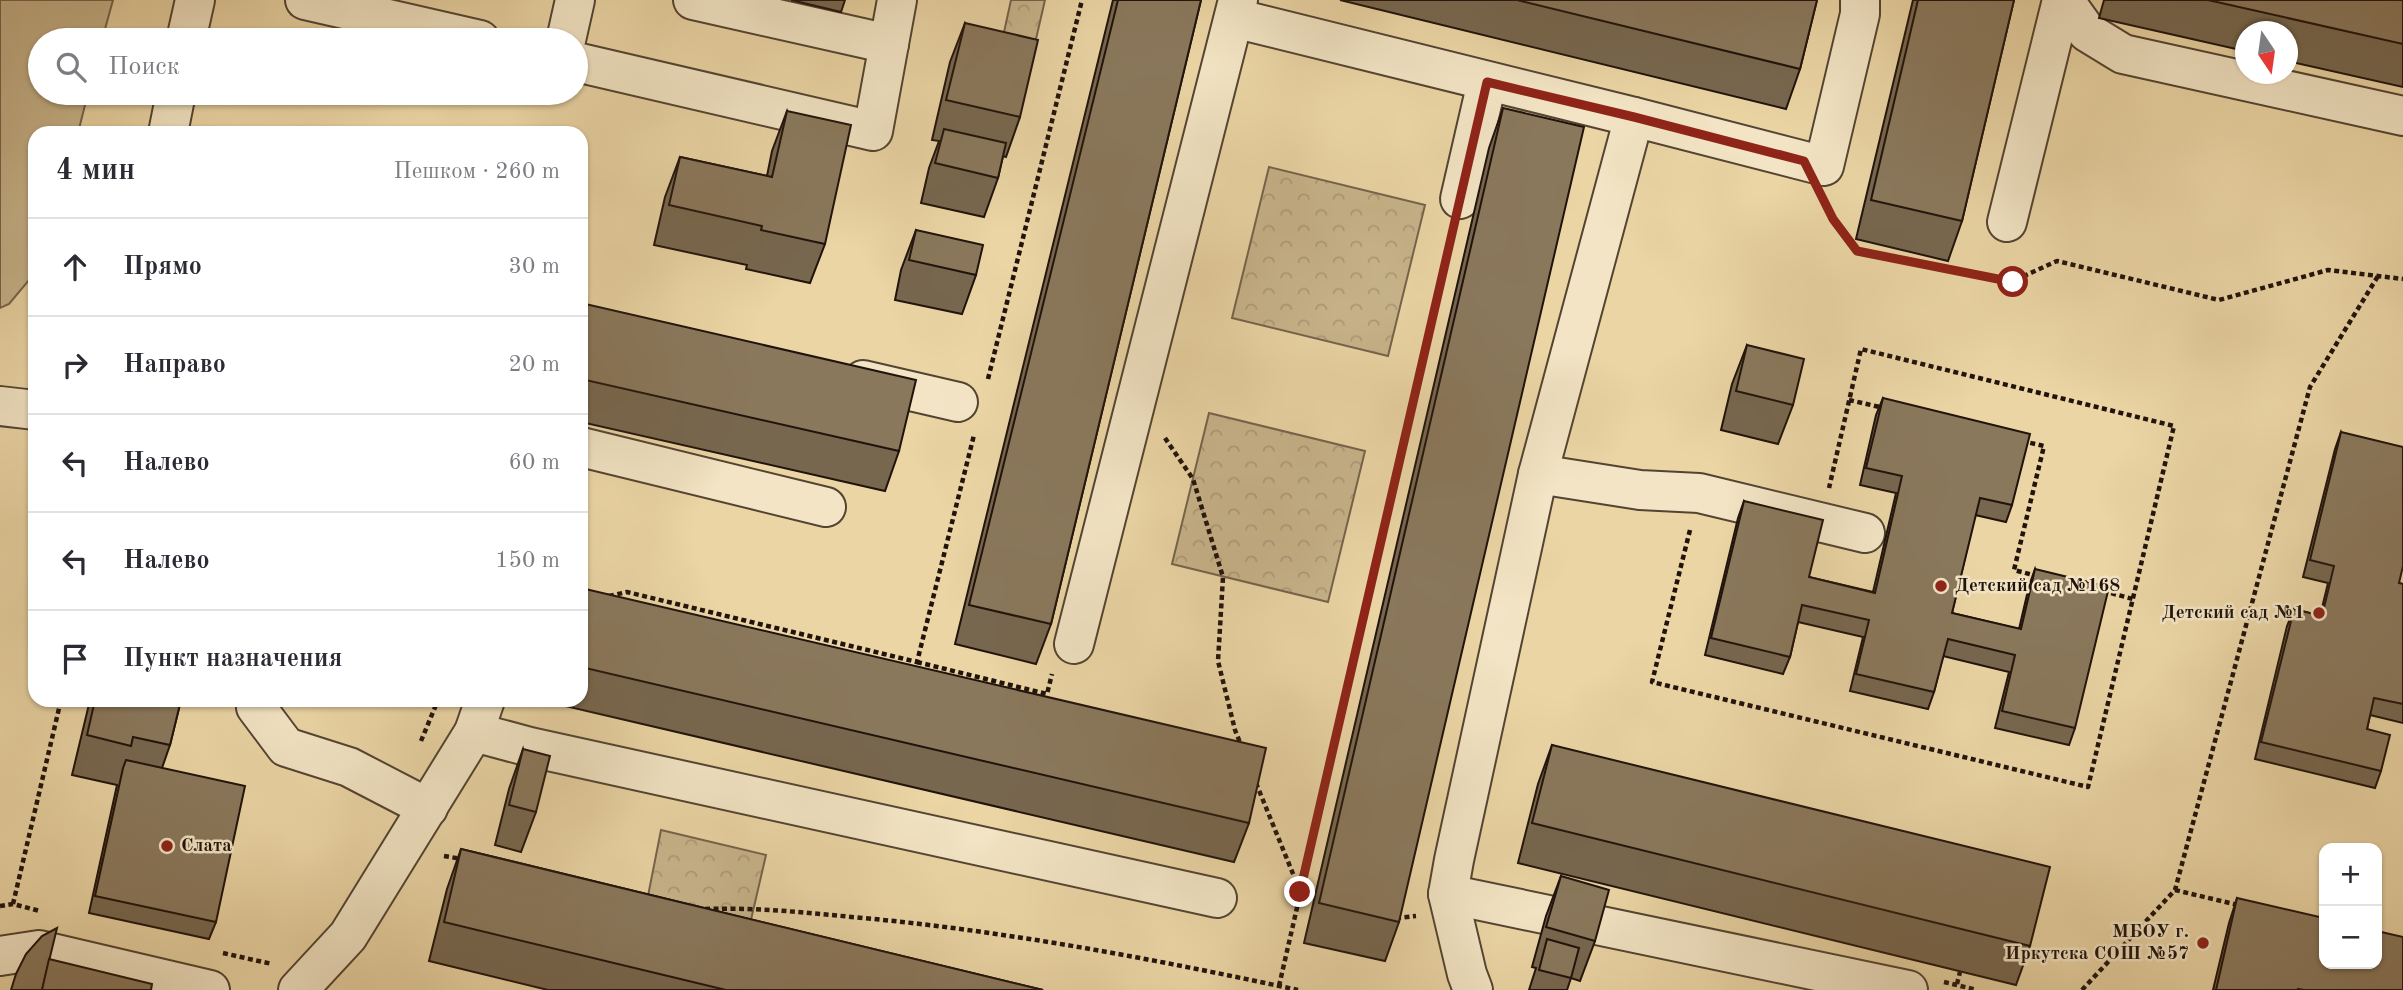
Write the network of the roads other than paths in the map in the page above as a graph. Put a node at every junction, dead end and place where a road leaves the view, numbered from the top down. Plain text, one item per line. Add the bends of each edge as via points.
1 (575, 0) edge
2 (692, 0) edge
3 (897, 0) edge
4 (1860, 0) edge
5 (2063, 0) edge
6 (190, 1) edge
7 (323, 2) edge
8 (1236, 9) edge
9 (187, 28) edge
10 (430, 28) edge
11 (569, 28) edge
12 (888, 44) junction
13 (588, 65) edge
14 (1487, 82) junction
15 (173, 105) edge
16 (1625, 115) junction
17 (2403, 116) edge
18 (169, 126) edge
19 (1460, 199) road end
20 (2007, 222) dead end
21 (824, 371) edge
22 (0, 406) edge
23 (972, 408) road end
24 (28, 409) edge
25 (588, 449) edge
26 (1538, 474) junction
27 (827, 507) dead end
28 (1866, 533) dead end
29 (1074, 645) dead end
30 (256, 707) edge
31 (479, 716) edge
32 (414, 800) junction
33 (1448, 894) junction
34 (1217, 898) dead end
35 (0, 956) edge
36 (286, 977) edge
37 (210, 990) edge
38 (1473, 990) edge
39 (1908, 990) edge

1 - 11 street
2 - 12 street
3 - 12 street
4 - 16 street via 1824,166
5 - 17 street via 2087,32 2123,54
5 - 20 street
6 - 9 street
7 - 10 street
8 - 14 street
8 - 29 street
12 - 13 street via 873,131
14 - 16 street
14 - 19 street
15 - 18 street
16 - 26 street
21 - 23 street
22 - 24 street
25 - 27 street
26 - 28 street via 1640,490 1699,493
26 - 33 street
30 - 32 street via 286,747 349,767
31 - 32 street
31 - 34 street via 530,747
32 - 36 street via 348,936
33 - 38 street
33 - 39 street
35 - 37 street via 39,950

